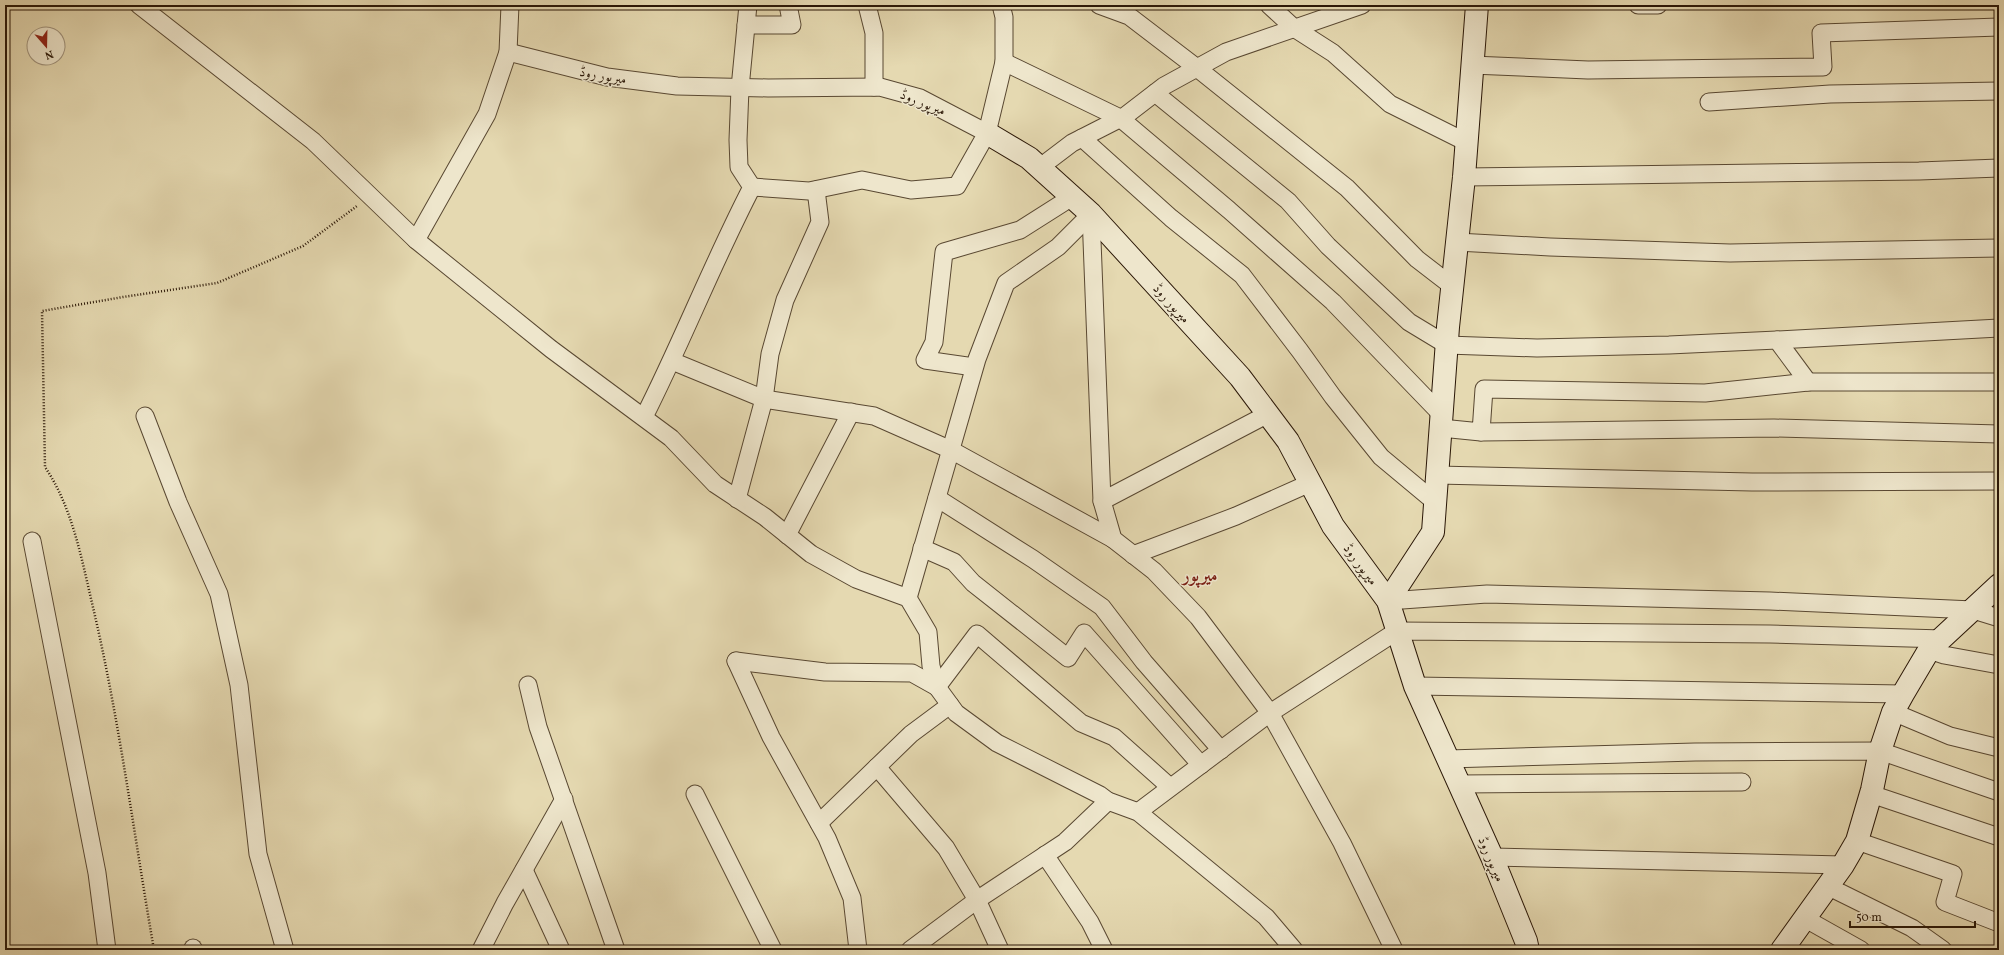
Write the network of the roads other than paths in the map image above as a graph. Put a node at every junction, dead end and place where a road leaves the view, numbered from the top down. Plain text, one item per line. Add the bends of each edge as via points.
1 (139, 5) edge
2 (510, 5) edge
3 (748, 5) edge
4 (788, 5) edge
5 (867, 5) edge
6 (1001, 5) edge
7 (1099, 5) edge
8 (1269, 5) edge
9 (1362, 5) edge
10 (1477, 5) edge
11 (1638, 5) edge
12 (1658, 5) edge
13 (746, 25) junction
14 (1999, 27) edge
15 (1294, 28) junction
16 (508, 52) junction
17 (1004, 62) junction
18 (1472, 65) junction
19 (1197, 68) junction
20 (874, 86) junction
21 (740, 88) junction
22 (1999, 91) edge
23 (1155, 93) junction
24 (1709, 102) dead end
25 (1120, 118) junction
26 (986, 133) junction
27 (1082, 138) junction
28 (1466, 142) junction
29 (1039, 168) junction
30 (1999, 168) edge
31 (1464, 177) junction
32 (752, 187) junction
33 (816, 190) junction
34 (1072, 197) junction
35 (1091, 214) junction
36 (416, 240) junction
37 (1457, 242) junction
38 (1999, 248) edge
39 (1452, 286) junction
40 (1999, 328) edge
41 (1777, 340) junction
42 (1447, 345) junction
43 (672, 361) junction
44 (974, 367) junction
45 (1808, 382) junction
46 (1999, 382) edge
47 (764, 399) junction
48 (851, 412) junction
49 (1268, 414) junction
50 (145, 416) dead end
51 (644, 417) junction
52 (1441, 421) junction
53 (1481, 432) junction
54 (1999, 434) edge
55 (951, 450) junction
56 (1437, 475) junction
57 (1999, 481) edge
58 (1310, 483) junction
59 (937, 498) junction
60 (737, 499) junction
61 (1102, 501) junction
62 (1435, 502) junction
63 (787, 536) junction
64 (1113, 539) junction
65 (32, 541) dead end
66 (922, 548) junction
67 (1133, 555) junction
68 (1999, 585) edge
69 (908, 598) junction
70 (1388, 602) junction
71 (1973, 610) junction
72 (1999, 618) edge
73 (1397, 631) junction
74 (1936, 645) junction
75 (1999, 665) edge
76 (528, 685) dead end
77 (1415, 686) junction
78 (937, 687) junction
79 (1898, 703) junction
80 (950, 705) junction
81 (1270, 714) junction
82 (1999, 748) edge
83 (1221, 750) junction
84 (1880, 751) junction
85 (1448, 759) junction
86 (1201, 765) junction
87 (877, 767) junction
88 (1742, 782) dead end
89 (1459, 784) junction
90 (1170, 787) junction
91 (1999, 792) edge
92 (695, 794) dead end
93 (1871, 794) junction
94 (564, 799) junction
95 (1108, 801) junction
96 (1138, 812) junction
97 (819, 823) junction
98 (1999, 837) edge
99 (1857, 841) junction
100 (1045, 855) junction
101 (1492, 857) junction
102 (1843, 865) junction
103 (524, 870) junction
104 (1827, 886) junction
105 (977, 900) junction
106 (1804, 918) junction
107 (1999, 923) edge
108 (107, 950) edge
109 (285, 950) edge
110 (481, 950) edge
111 (561, 950) edge
112 (616, 950) edge
113 (773, 950) edge
114 (858, 950) edge
115 (910, 950) edge
116 (1000, 950) edge
117 (1104, 950) edge
118 (1294, 950) edge
119 (1394, 950) edge
120 (1528, 950) edge
121 (1782, 950) edge
122 (1861, 950) edge
123 (1943, 950) edge

1 - 36 street via 313,141
2 - 16 street
3 - 13 street
4 - 13 street via 792,25
5 - 20 street via 874,33
6 - 17 street via 1004,16
7 - 19 street via 1129,16
8 - 15 street
9 - 15 street
10 - 18 street
11 - 12 street
13 - 21 street
14 - 18 street via 1821,33 1822,67 1588,70
15 - 19 street via 1226,52
15 - 28 street via 1333,53 1390,104
16 - 21 street, میرپور روڈ via 607,76 677,86
16 - 36 street via 487,114
17 - 25 street
17 - 26 street
18 - 28 street
19 - 23 street
19 - 39 street via 1347,188 1417,259
20 - 21 street, میرپور روڈ
20 - 26 street, میرپور روڈ via 920,98
21 - 32 street via 739,167
22 - 24 street via 1830,94
23 - 25 street
23 - 42 street via 1288,202 1328,246 1409,322
25 - 27 street
25 - 52 street via 1333,302
26 - 29 street, میرپور روڈ via 1029,158
26 - 33 street via 957,186 911,190 862,180
27 - 29 street
27 - 62 street via 1171,218 1242,275 1381,457
28 - 31 street
29 - 34 street, میرپور روڈ
30 - 31 street
31 - 37 street
32 - 33 street
32 - 43 street
33 - 47 street via 820,222 784,300 770,354
34 - 35 street, میرپور روڈ
34 - 44 street via 1020,230 944,252 934,342 925,360
35 - 44 street via 1058,247 1006,283
35 - 49 street, میرپور روڈ via 1240,377
35 - 61 street
36 - 51 street via 551,349
37 - 38 street via 1730,253
37 - 39 street
39 - 42 street
40 - 41 street
41 - 42 street via 1661,346 1537,348
41 - 45 street
42 - 52 street
43 - 47 street
43 - 51 street
44 - 55 street
45 - 46 street
45 - 53 street via 1705,393 1484,389
47 - 48 street
47 - 60 street
48 - 55 street via 874,416
48 - 63 street
49 - 58 street, میرپور روڈ via 1288,442
49 - 61 street
50 - 109 street via 178,502 219,594 238,685 258,854
51 - 60 street via 671,438 715,484
52 - 53 street
52 - 56 street
53 - 54 street via 1774,428
55 - 59 street
55 - 64 street
56 - 57 street via 1752,482
56 - 62 street
58 - 67 street via 1236,516
58 - 70 street, میرپور روڈ via 1333,526
59 - 66 street
59 - 83 street via 1102,607 1144,662
60 - 63 street via 765,517
61 - 64 street
62 - 70 street via 1433,532
63 - 69 street via 811,554 856,579
64 - 67 street
65 - 108 street via 97,873
66 - 69 street
66 - 86 street via 954,562 973,582 1068,658 1084,633
67 - 81 street via 1154,571 1198,617
68 - 71 street
69 - 78 street via 928,632 931,666
70 - 71 street via 1495,594 1770,601
70 - 73 street, میرپور روڈ
71 - 72 street
71 - 74 street
73 - 74 street via 1770,634
73 - 77 street, میرپور روڈ
73 - 81 street
74 - 75 street via 1944,655
74 - 79 street
76 - 94 street via 538,727
77 - 79 street
77 - 85 street, میرپور روڈ
78 - 80 street
78 - 90 street via 977,634 1081,723 1114,738
78 - 97 street via 912,673 825,672 736,661 771,737
79 - 82 street via 1950,736
79 - 84 street
80 - 87 street via 911,734
80 - 95 street via 997,743
81 - 83 street
81 - 119 street via 1342,843
83 - 86 street
84 - 85 street via 1695,752
84 - 91 street
84 - 93 street
85 - 89 street, میرپور روڈ
86 - 90 street
87 - 97 street
87 - 105 street via 946,848
88 - 89 street
89 - 101 street, میرپور روڈ
90 - 96 street
92 - 113 street
93 - 98 street
93 - 99 street
94 - 103 street
94 - 112 street
95 - 96 street
95 - 100 street via 1065,842
96 - 118 street via 1266,917
97 - 114 street via 852,898
99 - 102 street
99 - 107 street via 1953,874 1944,902
100 - 105 street
100 - 117 street via 1090,922
101 - 102 street
101 - 120 street, میرپور روڈ
102 - 104 street
103 - 110 street
103 - 111 street
104 - 106 street
104 - 123 street via 1912,928
105 - 115 street
105 - 116 street
106 - 121 street
106 - 122 street

